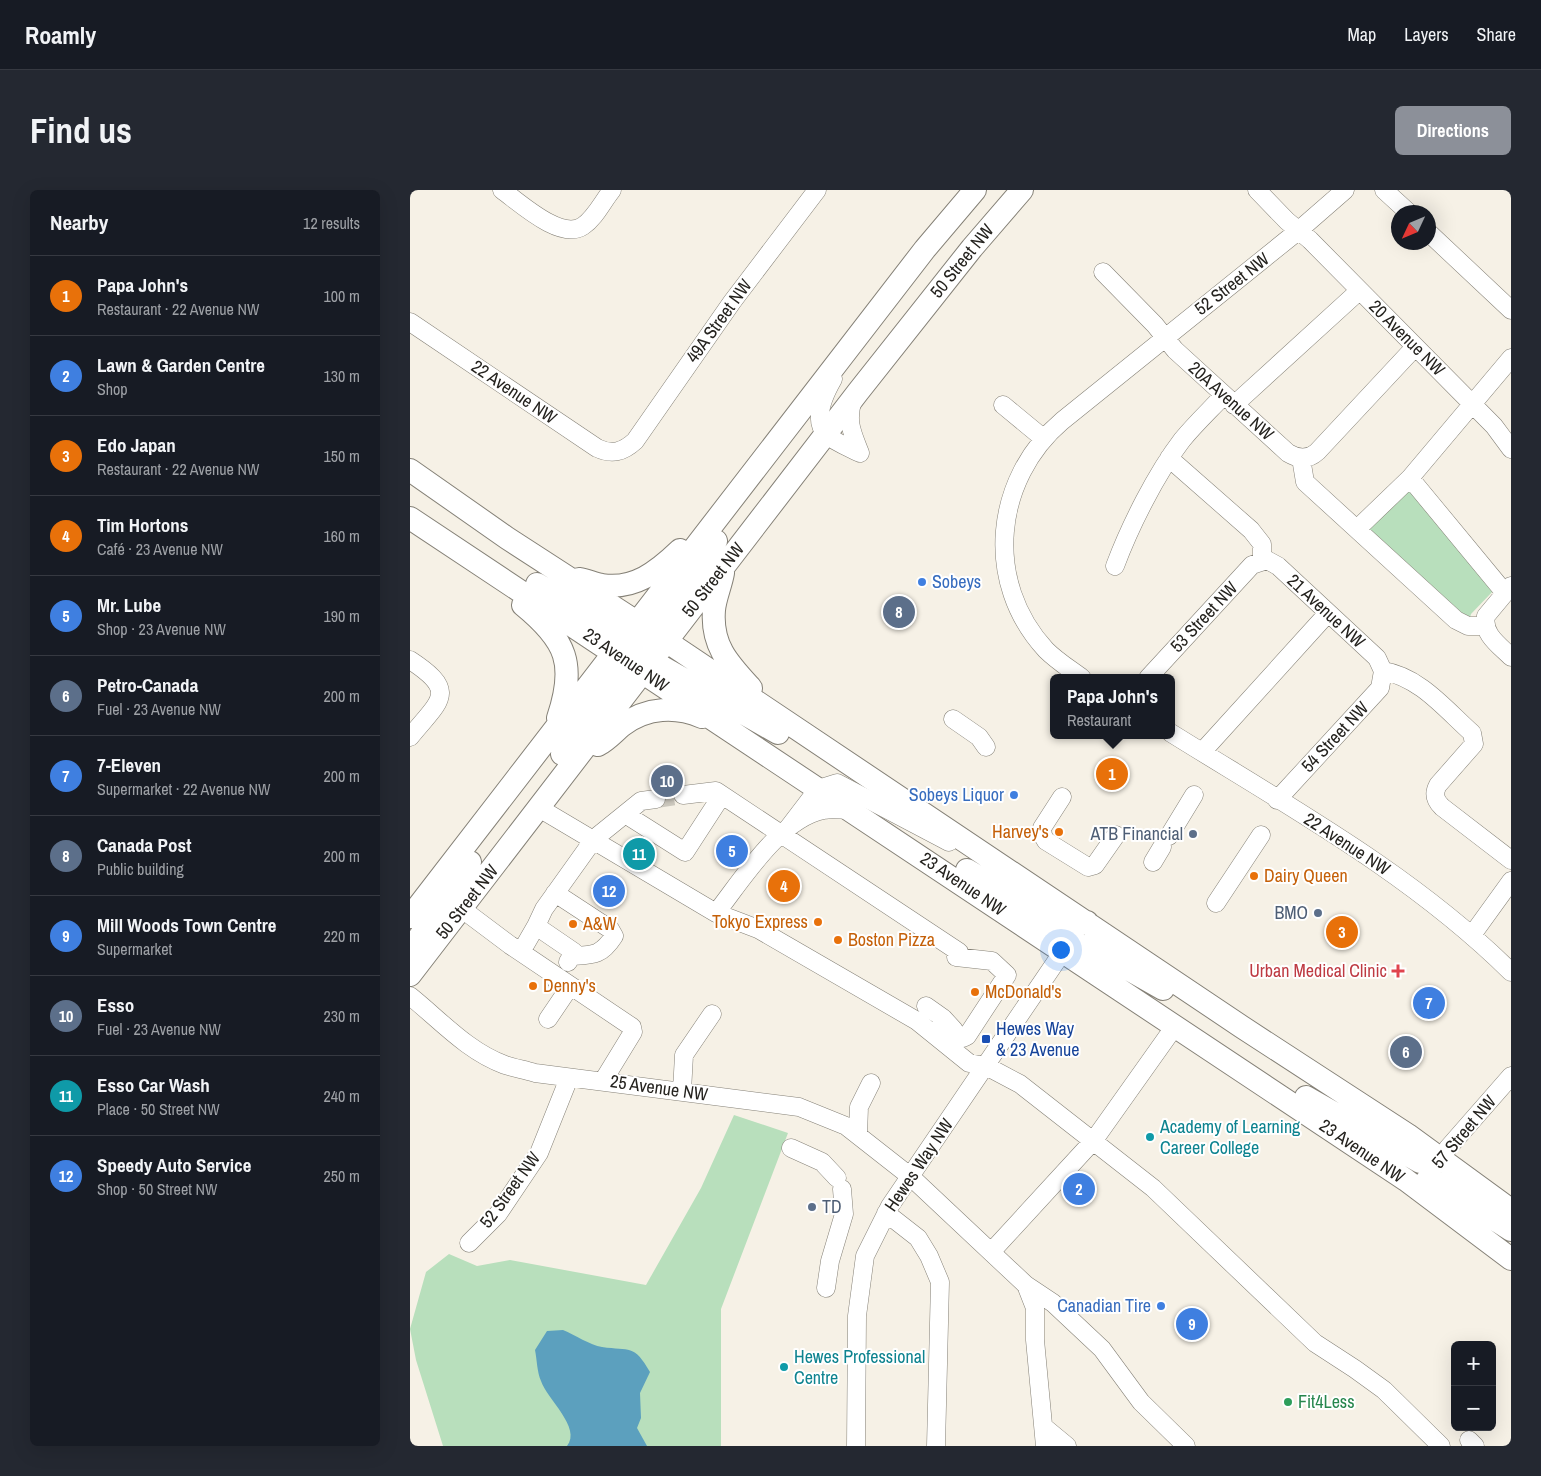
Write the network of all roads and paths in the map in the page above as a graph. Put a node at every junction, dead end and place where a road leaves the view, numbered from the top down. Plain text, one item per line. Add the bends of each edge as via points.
1 (502, 190) edge
2 (612, 190) edge
3 (817, 190) edge
4 (975, 190) edge
5 (1022, 190) edge
6 (1257, 190) edge
7 (1345, 190) edge
8 (1384, 190) edge
9 (1400, 205) edge
10 (1298, 231) junction
11 (1436, 240) edge
12 (1103, 272) dead end
13 (1359, 291) junction
14 (1511, 310) edge
15 (410, 322) edge
16 (1165, 337) junction
17 (852, 343) junction
18 (1415, 347) junction
19 (1511, 358) edge
20 (854, 398) junction
21 (1229, 400) junction
22 (1473, 404) junction
23 (1003, 406) dead end
24 (826, 434) junction
25 (1044, 438) junction
26 (772, 446) junction
27 (1511, 449) edge
28 (621, 451) joint
29 (1169, 458) junction
30 (1302, 458) junction
31 (410, 470) edge
32 (1410, 478) junction
33 (411, 518) edge
34 (714, 520) junction
35 (1357, 528) junction
36 (1262, 560) junction
37 (1114, 566) dead end
38 (724, 567) junction
39 (568, 577) junction
40 (1508, 590) edge
41 (1328, 613) junction
42 (1486, 626) junction
43 (640, 647) junction
44 (1511, 657) edge
45 (410, 660) edge
46 (1383, 670) junction
47 (1077, 674) edge
48 (1152, 674) edge
49 (776, 714) junction
50 (954, 719) dead end
51 (732, 730) junction
52 (554, 731) junction
53 (1175, 735) edge
54 (410, 737) edge
55 (986, 747) dead end
56 (1202, 752) junction
57 (580, 755) junction
58 (873, 779) junction
59 (512, 784) junction
60 (818, 789) junction
61 (683, 795) tunnel mouth
62 (722, 795) junction
63 (1194, 795) dead end
64 (1062, 797) dead end
65 (656, 799) tunnel mouth
66 (1278, 800) junction
67 (539, 808) junction
68 (851, 810) junction
69 (626, 814) junction
70 (785, 829) junction
71 (1116, 835) dead end
72 (1260, 835) dead end
73 (594, 839) junction
74 (904, 844) junction
75 (1511, 860) edge
76 (1153, 862) dead end
77 (496, 865) junction
78 (1002, 866) junction
79 (1511, 881) edge
80 (555, 893) junction
81 (1216, 903) dead end
82 (462, 909) junction
83 (716, 913) junction
84 (410, 917) edge
85 (1087, 922) junction
86 (536, 926) junction
87 (1472, 935) junction
88 (518, 950) junction
89 (1062, 950) junction
90 (410, 951) edge
91 (572, 956) junction
92 (1511, 972) edge
93 (410, 975) edge
94 (559, 977) junction
95 (410, 996) edge
96 (924, 1009) dead end
97 (712, 1014) dead end
98 (548, 1019) dead end
99 (1175, 1026) junction
100 (1242, 1027) junction
101 (1215, 1052) junction
102 (986, 1066) junction
103 (1511, 1076) edge
104 (569, 1078) junction
105 (603, 1081) junction
106 (871, 1083) dead end
107 (682, 1091) junction
108 (858, 1135) junction
109 (1094, 1140) junction
110 (791, 1148) dead end
111 (1440, 1158) junction
112 (911, 1177) junction
113 (1418, 1189) junction
114 (1511, 1210) edge
115 (886, 1213) junction
116 (1511, 1230) edge
117 (469, 1243) dead end
118 (992, 1251) junction
119 (1511, 1259) edge
120 (1026, 1285) junction
121 (826, 1288) dead end
122 (1044, 1427) junction
123 (856, 1446) edge
124 (936, 1446) edge
125 (1045, 1446) edge
126 (1067, 1446) edge
127 (1186, 1446) edge
128 (1441, 1446) edge

1 - 2 street via 550,224 572,230 584,226
3 - 28 street, 49A Street NW via 732,302 635,441
4 - 17 main road, 50 Street NW
5 - 20 main road, 50 Street NW
6 - 10 street
7 - 10 street, 52 Street NW
8 - 9 street
10 - 13 street, 20 Avenue NW
10 - 16 street, 52 Street NW
11 - 14 street
12 - 16 street
13 - 18 street, 20 Avenue NW
13 - 21 street
15 - 28 street, 22 Avenue NW via 598,448 608,452
16 - 21 street, 20A Avenue NW
16 - 25 street, 52 Street NW
17 - 24 street via 821,404
17 - 26 main road, 50 Street NW
18 - 22 street, 20 Avenue NW
18 - 30 street via 1317,452
19 - 22 street
20 - 24 main road, 50 Street NW
20 - 24 street via 848,414 860,453
21 - 29 street via 1183,439
21 - 30 street, 20A Avenue NW via 1288,453
22 - 27 street, 20 Avenue NW
22 - 32 street
23 - 25 street
24 - 38 main road, 50 Street NW
25 - 47 street, 52 Street NW via 1024,463 1015,485 1005,530 1006,565 1014,597 1029,628 1046,650
26 - 34 main road, 50 Street NW
26 - 43 main road via 746,497
29 - 36 street via 1251,530 1262,544
29 - 37 street
30 - 35 street via 1306,482
31 - 39 main road, 23 Avenue NW
32 - 35 street
32 - 40 street
33 - 43 main road, 23 Avenue NW
33 - 52 main road via 434,542 524,606 558,641 566,658 567,680
34 - 39 main road via 669,562 630,585 601,585
34 - 43 main road, 50 Street NW
35 - 42 street via 1456,620 1468,626
36 - 41 street, 21 Avenue NW via 1278,566
36 - 48 street, 53 Street NW via 1252,566
38 - 43 main road, 50 Street NW
38 - 49 main road via 714,609 717,643 732,668
39 - 43 main road, 23 Avenue NW
40 - 42 street via 1486,616
41 - 46 street, 21 Avenue NW via 1377,658
41 - 56 street
42 - 44 street via 1490,637
43 - 49 main road, 23 Avenue NW
43 - 51 main road, 23 Avenue NW
43 - 52 main road, 50 Street NW
43 - 57 main road, 50 Street NW
43 - 58 main road via 835,766
43 - 77 main road via 543,782
45 - 54 street via 433,676 440,690 436,706
46 - 66 street, 54 Street NW via 1382,682 1376,693
46 - 75 street via 1412,679 1472,734 1474,744 1438,785 1436,798 1442,807
49 - 58 main road, 23 Avenue NW
50 - 55 street via 979,737
51 - 57 main road via 686,710 659,710 631,720
51 - 60 main road, 23 Avenue NW
52 - 59 main road, 50 Street NW
53 - 56 street, 22 Avenue NW
56 - 66 street, 22 Avenue NW
57 - 67 main road, 50 Street NW
58 - 78 main road, 23 Avenue NW
59 - 84 main road, 50 Street NW
59 - 90 main road via 476,853
60 - 68 main road, 23 Avenue NW
60 - 70 street
60 - 78 street via 837,783 958,847
61 - 62 street via 716,791
62 - 69 street via 686,852
62 - 70 street
63 - 76 street
64 - 71 street via 1042,828 1042,836 1046,840 1088,867 1095,865
65 - 69 street via 641,801
66 - 87 street, 22 Avenue NW via 1381,865
67 - 73 street
67 - 77 main road, 50 Street NW
68 - 70 street via 814,812
68 - 74 main road, 23 Avenue NW
69 - 73 street
70 - 83 street
70 - 96 street via 957,955 992,961 1007,976 962,1039 955,1038
72 - 81 street
73 - 80 street
73 - 83 street
74 - 85 main road via 959,865 1061,926 1070,928
74 - 89 main road, 23 Avenue NW
77 - 82 main road, 50 Street NW
78 - 85 main road, 23 Avenue NW
79 - 87 street
80 - 86 street
80 - 91 street via 614,936 596,955
82 - 88 street
82 - 93 main road, 50 Street NW
83 - 102 street via 776,939 917,1021 969,1062
85 - 89 street, Hewes Way NW
85 - 100 main road, 23 Avenue NW
86 - 88 street
86 - 91 street via 574,952
87 - 92 street, 22 Avenue NW
88 - 94 street
88 - 98 street via 524,959 569,988
89 - 99 main road, 23 Avenue NW
89 - 100 main road via 1073,944 1089,947 1178,998
89 - 102 street, Hewes Way NW
91 - 94 street
94 - 105 street via 632,1027 633,1032
95 - 104 street, 25 Avenue NW via 476,1050 504,1064
97 - 107 street via 684,1055
99 - 101 main road, 23 Avenue NW
99 - 109 street
100 - 111 main road, 23 Avenue NW
101 - 111 main road via 1274,1078 1420,1162
101 - 113 main road, 23 Avenue NW
102 - 109 street via 1020,1084
102 - 112 street, Hewes Way NW
103 - 111 street, 57 Street NW
104 - 105 street, 25 Avenue NW
104 - 117 street, 52 Street NW via 539,1153 498,1214
105 - 107 street, 25 Avenue NW
106 - 108 street via 859,1107
107 - 108 street, 25 Avenue NW via 807,1108
108 - 112 street, 25 Avenue NW
109 - 118 street
109 - 128 street via 1153,1188 1309,1338 1384,1390
110 - 121 street via 822,1162 839,1184 844,1214
111 - 113 street, 57 Street NW
111 - 114 main road, 23 Avenue NW
112 - 115 street, Hewes Way NW
112 - 118 street, 25 Avenue NW
113 - 116 main road via 1427,1183 1440,1184
113 - 119 main road, 23 Avenue NW
115 - 123 street, Hewes Way NW via 865,1256 860,1283
115 - 124 street via 918,1238 940,1282
118 - 120 street, 25 Avenue NW
120 - 122 street via 1035,1308
120 - 127 street via 1053,1303 1102,1349 1141,1402
122 - 125 street
122 - 126 street

